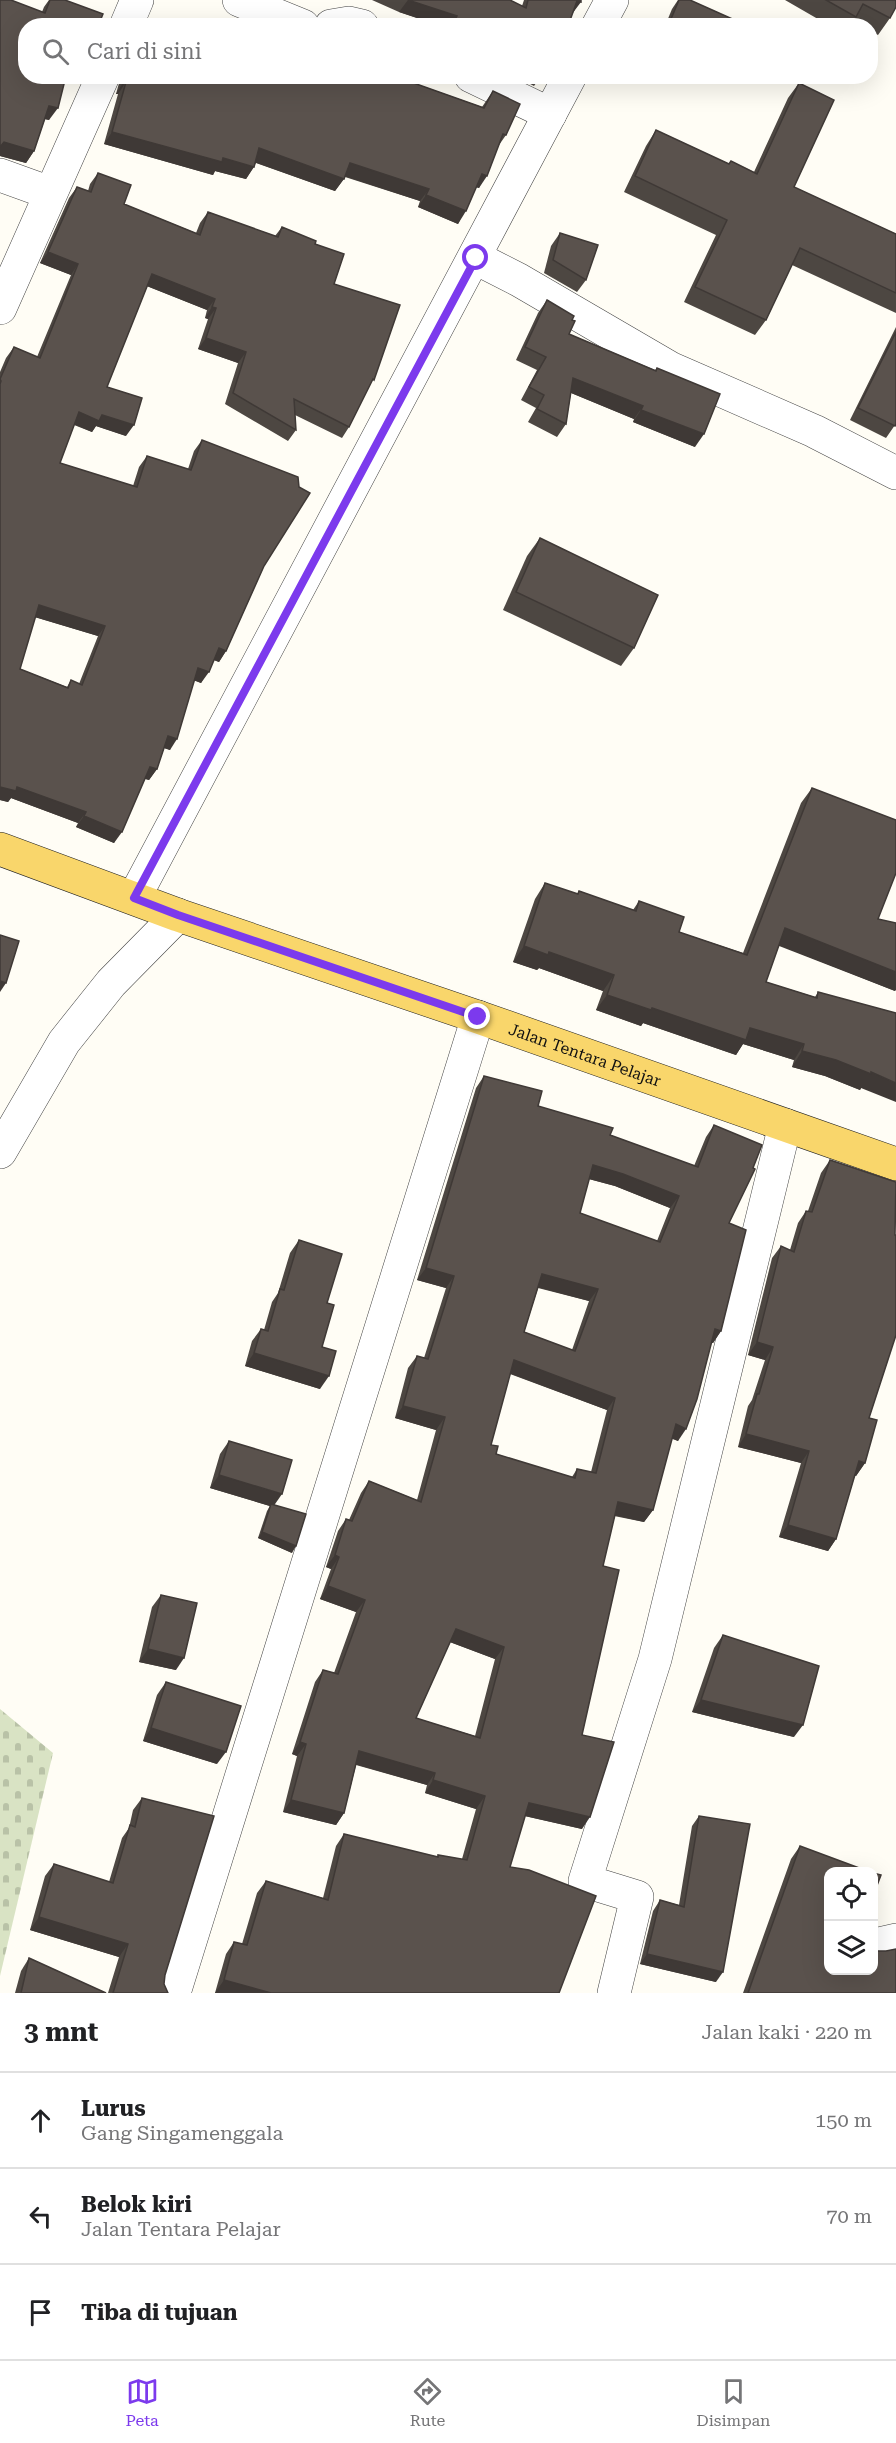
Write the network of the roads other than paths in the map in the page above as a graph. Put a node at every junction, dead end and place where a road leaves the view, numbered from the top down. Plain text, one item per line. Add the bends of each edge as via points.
1 (137, 0) edge
2 (239, 0) edge
3 (612, 0) edge
4 (129, 18) edge
5 (283, 18) edge
6 (602, 18) edge
7 (99, 84) edge
8 (488, 84) edge
9 (566, 84) edge
10 (550, 114) junction
11 (0, 175) edge
12 (50, 193) junction
13 (495, 268) junction
14 (0, 308) edge
15 (896, 474) edge
16 (0, 849) edge
17 (134, 898) junction
18 (178, 915) junction
19 (478, 1017) junction
20 (785, 1125) junction
21 (0, 1152) edge
22 (896, 1164) edge
23 (896, 1940) edge
24 (878, 1944) edge
25 (174, 1993) edge
26 (614, 1993) edge

1 - 4 street
2 - 5 street
3 - 6 street
7 - 12 street
8 - 10 street
9 - 10 street
10 - 13 street
11 - 12 street
12 - 14 street
13 - 15 street via 670,368 814,431
13 - 17 street
16 - 17 main road, Jalan Tentara Pelajar
17 - 18 main road, Jalan Tentara Pelajar
18 - 19 main road, Jalan Tentara Pelajar
18 - 21 street via 111,983 64,1042
19 - 20 main road, Jalan Tentara Pelajar
19 - 25 street
20 - 22 main road, Jalan Tentara Pelajar
20 - 26 street via 655,1659 585,1881 637,1897
23 - 24 street

